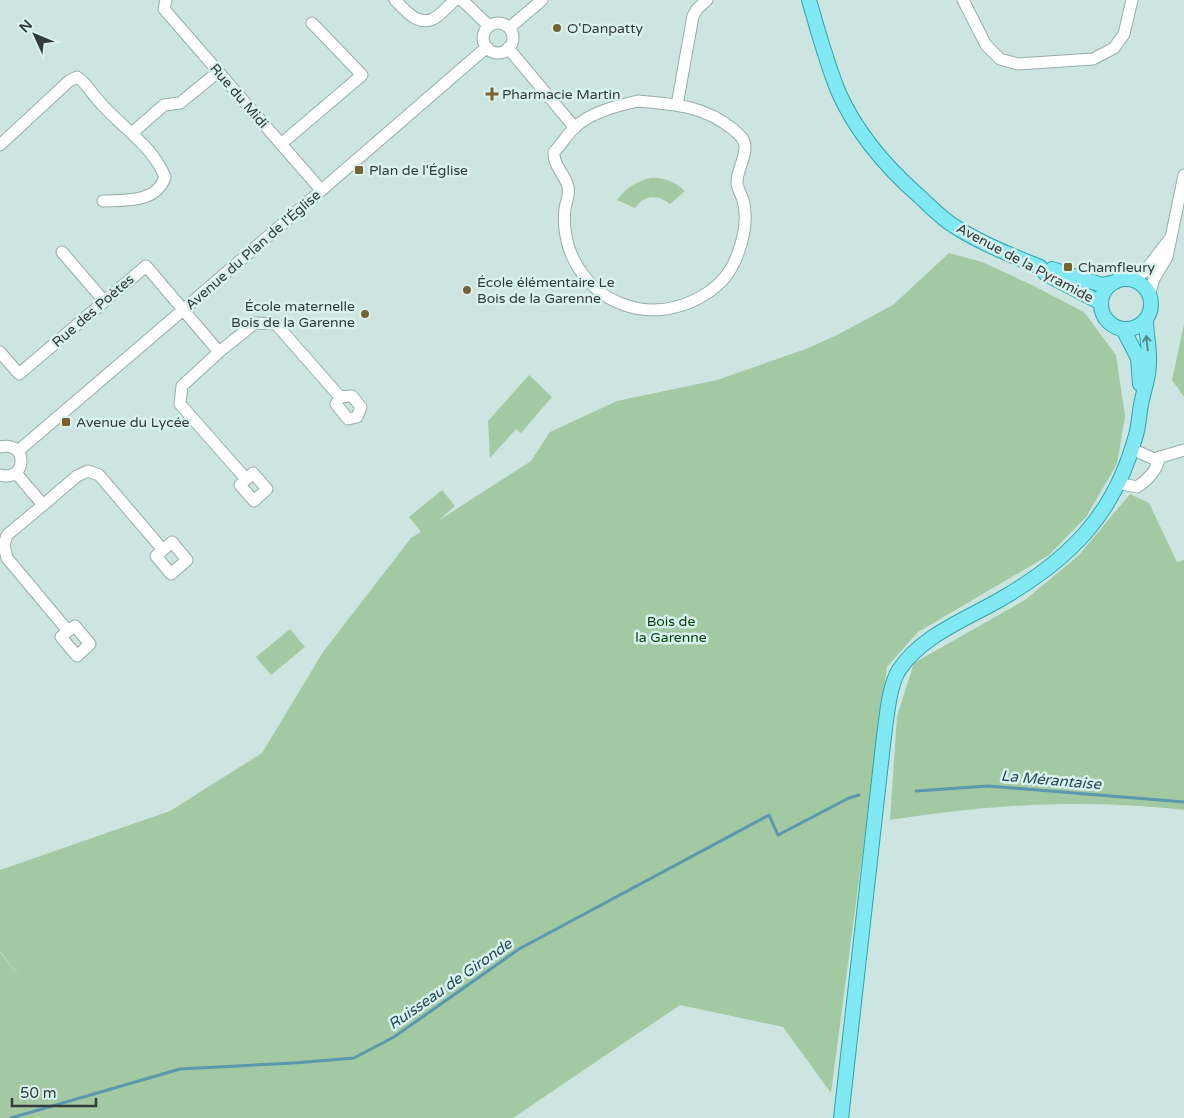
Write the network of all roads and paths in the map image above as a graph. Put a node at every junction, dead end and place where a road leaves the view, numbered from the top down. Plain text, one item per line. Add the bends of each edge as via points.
1 (166, 0) edge
2 (395, 0) edge
3 (455, 0) edge
4 (462, 0) edge
5 (542, 0) edge
6 (708, 0) edge
7 (809, 0) edge
8 (963, 0) edge
9 (1132, 0) edge
10 (312, 24) dead end
11 (489, 26) junction
12 (509, 28) junction
13 (487, 47) junction
14 (508, 48) junction
15 (218, 72) junction
16 (676, 105) junction
17 (575, 128) junction
18 (132, 133) junction
19 (281, 144) junction
20 (0, 145) edge
21 (1184, 175) edge
22 (321, 190) junction
23 (104, 201) dead end
24 (1172, 237) junction
25 (62, 252) dead end
26 (1040, 267) junction
27 (1131, 280) junction
28 (1116, 282) junction
29 (1149, 295) junction
30 (104, 301) junction
31 (1101, 303) junction
32 (183, 310) junction
33 (1146, 319) junction
34 (1123, 329) junction
35 (0, 352) edge
36 (219, 352) junction
37 (340, 397) dead end
38 (1142, 402) junction
39 (0, 447) edge
40 (1132, 449) junction
41 (1184, 450) edge
42 (18, 451) junction
43 (1159, 458) junction
44 (16, 472) junction
45 (0, 475) edge
46 (246, 479) dead end
47 (1117, 483) junction
48 (43, 505) junction
49 (163, 550) dead end
50 (68, 631) dead end
51 (841, 1118) edge

1 - 15 street, Rue du Midi via 164,10
2 - 3 street via 419,20 433,19
4 - 11 street
5 - 12 street
6 - 16 street via 693,16
7 - 26 main road, Avenue de la Pyramide via 839,92 854,120 896,176 953,226
8 - 9 street via 986,45 1000,58 1018,64 1093,59 1114,48 1124,34
10 - 19 street via 362,76
11 - 12 street via 497,23
11 - 13 street via 484,34
12 - 14 street via 513,36
13 - 14 street via 495,52
13 - 22 street, Avenue du Plan de l'Église
14 - 17 street
15 - 18 street via 180,103 164,105
15 - 19 street, Rue du Midi
16 - 17 street via 638,101 592,116
16 - 17 street via 709,113 741,137 745,146 737,183 746,219 737,257 715,288 681,306 639,310 623,305 595,288 579,269 572,256 565,227 568,186 554,158 554,152
18 - 20 street via 77,77 69,80
18 - 23 street via 162,170 165,176 163,183 142,199
19 - 22 street, Rue du Midi
21 - 24 street
22 - 32 street, Avenue du Plan de l'Église
24 - 27 street via 1144,272
24 - 29 street
25 - 30 street
26 - 28 main road via 1102,285
26 - 31 main road, Avenue de la Pyramide via 1046,274
27 - 28 main road
27 - 29 main road via 1145,288
28 - 31 main road via 1106,290
29 - 33 main road
30 - 32 street, Rue des Poètes via 146,266
30 - 35 street, Rue des Poètes via 19,374
31 - 34 main road via 1108,322
32 - 36 street
32 - 42 street, Avenue du Plan de l'Église
33 - 34 main road via 1139,325
38 -> 33 main road via 1149,365
34 - 38 main road via 1138,358
36 - 37 street via 255,323 276,324
36 - 46 street via 182,386 180,404
38 - 40 main road
39 - 42 street via 10,446
40 - 43 street via 1154,459
40 - 47 main road
41 - 43 street
42 - 44 street via 21,465
43 - 47 street via 1159,465 1137,487
44 - 45 street
44 - 48 street
47 - 51 main road via 1088,532 1069,550 1038,576 926,642 899,671 884,736
48 - 49 street via 77,476 88,471 98,475
48 - 50 street via 7,535 4,546 7,558

